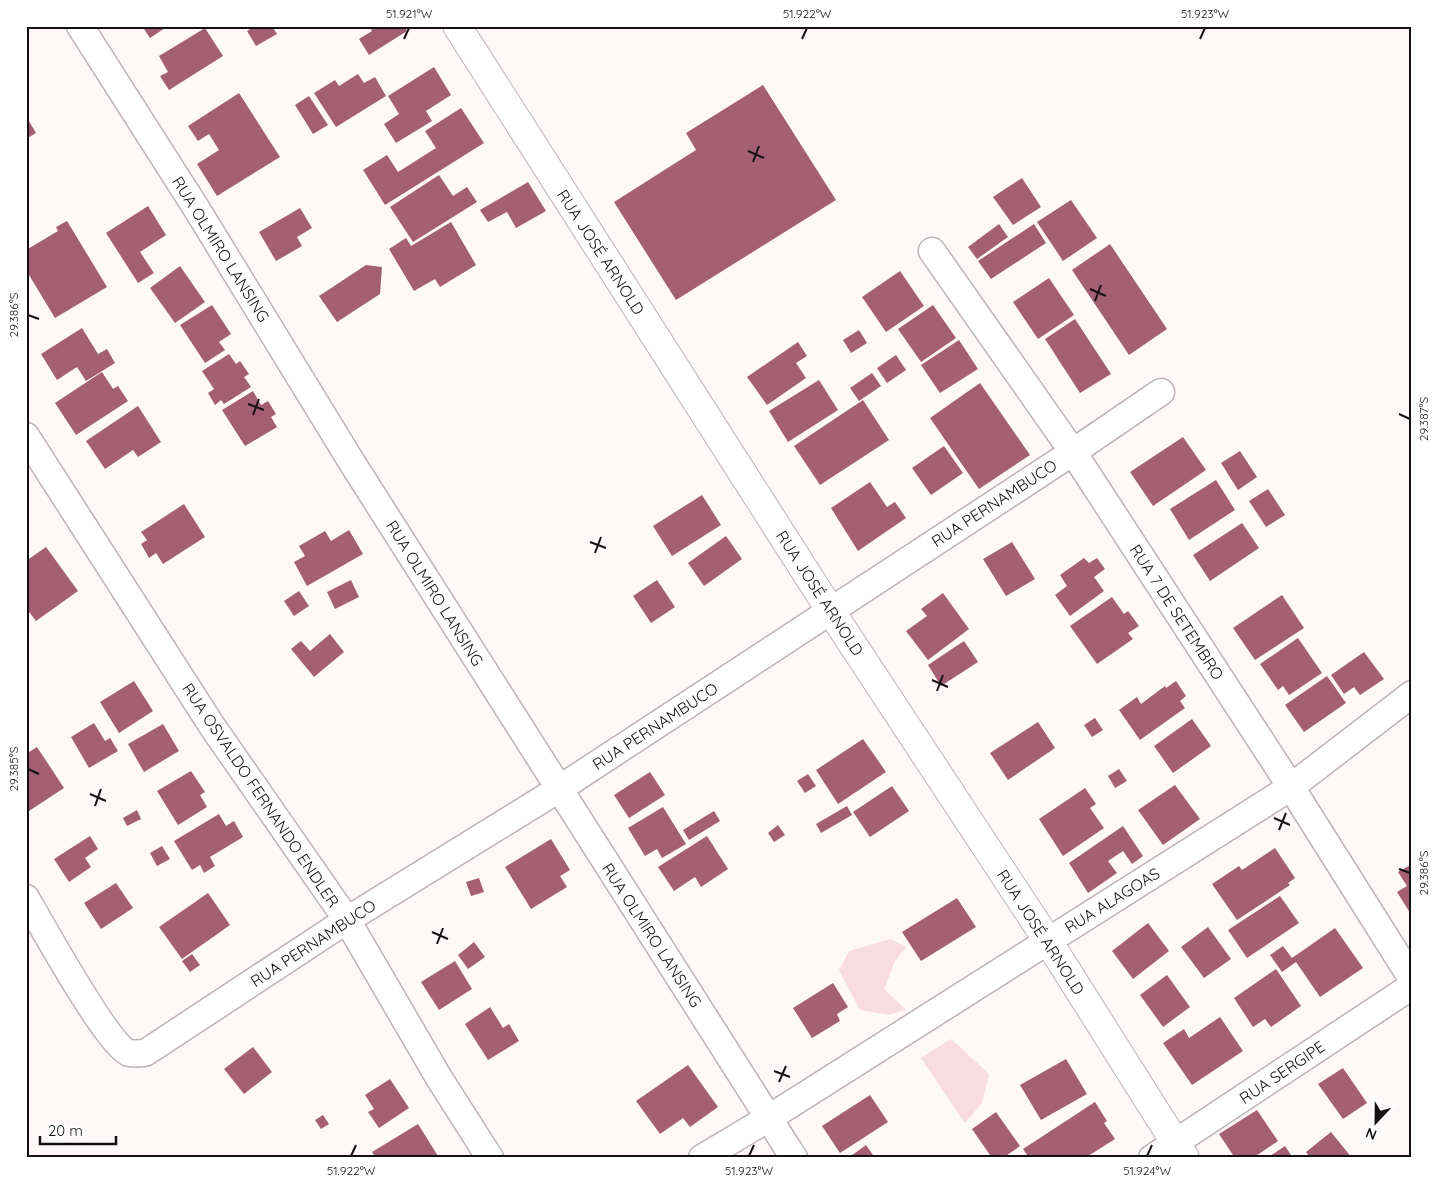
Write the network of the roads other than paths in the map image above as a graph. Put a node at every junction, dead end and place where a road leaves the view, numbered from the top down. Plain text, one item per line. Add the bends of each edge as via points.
1 (80, 26) edge
2 (457, 26) edge
3 (932, 251) dead end
4 (1161, 392) dead end
5 (26, 436) edge
6 (1073, 452) junction
7 (830, 610) junction
8 (1412, 694) edge
9 (1291, 786) junction
10 (559, 789) junction
11 (26, 898) edge
12 (347, 920) junction
13 (1048, 941) junction
14 (1412, 979) edge
15 (1412, 986) edge
16 (769, 1118) junction
17 (1180, 1150) edge
18 (490, 1158) edge
19 (702, 1158) edge
20 (794, 1158) edge
21 (1152, 1158) edge

1 - 10 street, RUA OLMIRO LANSING via 198,211 350,461
2 - 7 street, RUA JOSÉ ARNOLD
3 - 6 street, RUA 7 DE SETEMBRO
4 - 6 street, RUA PERNAMBUCO
5 - 12 street, RUA OSVALDO FERNANDO ENDLER via 212,726
6 - 7 street, RUA PERNAMBUCO
6 - 9 street, RUA 7 DE SETEMBRO
7 - 10 street, RUA PERNAMBUCO
7 - 13 street, RUA JOSÉ ARNOLD
8 - 9 street, RUA ALAGOAS
9 - 13 street, RUA ALAGOAS
9 - 14 street, RUA 7 DE SETEMBRO
10 - 12 street, RUA PERNAMBUCO
10 - 16 street, RUA OLMIRO LANSING
11 - 12 street, RUA PERNAMBUCO via 96,1015 129,1053 144,1053
12 - 18 street, RUA OSVALDO FERNANDO ENDLER
13 - 16 street, RUA ALAGOAS
13 - 17 street, RUA JOSÉ ARNOLD
15 - 17 street, RUA SERGIPE
16 - 19 street, RUA ALAGOAS
16 - 20 street, RUA OLMIRO LANSING
17 - 21 street, RUA SERGIPE

